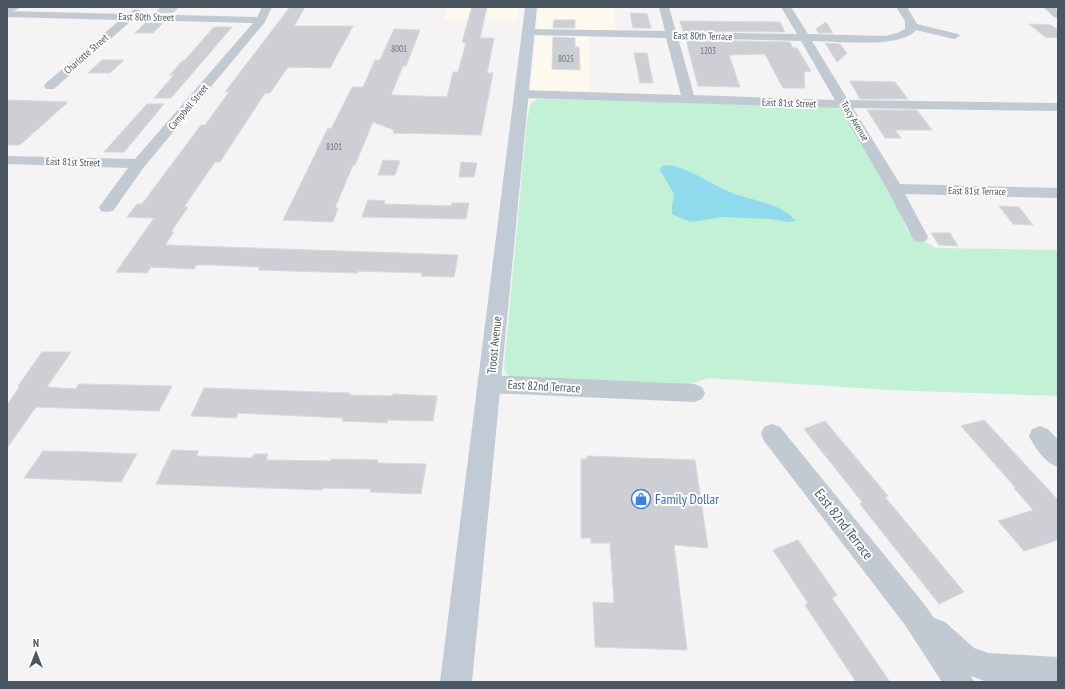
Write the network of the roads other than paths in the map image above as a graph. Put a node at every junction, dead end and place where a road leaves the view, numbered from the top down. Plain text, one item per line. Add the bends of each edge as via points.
1 (14, 7) edge
2 (141, 7) edge
3 (268, 7) edge
4 (530, 7) edge
5 (664, 7) edge
6 (786, 7) edge
7 (901, 7) edge
8 (1048, 7) edge
9 (7, 13) edge
10 (1058, 15) edge
11 (130, 17) junction
12 (261, 20) junction
13 (912, 26) junction
14 (528, 32) junction
15 (672, 35) junction
16 (954, 36) dead end
17 (804, 38) junction
18 (50, 86) dead end
19 (521, 94) junction
20 (688, 99) junction
21 (844, 104) junction
22 (1058, 107) edge
23 (7, 160) edge
24 (140, 164) junction
25 (896, 189) junction
26 (1058, 193) edge
27 (106, 207) dead end
28 (920, 238) dead end
29 (490, 384) junction
30 (694, 393) dead end
31 (772, 434) dead end
32 (1040, 436) dead end
33 (1058, 457) edge
34 (915, 615) junction
35 (1055, 674) edge
36 (456, 682) edge
37 (959, 682) edge

1 - 9 main road
2 - 11 street, Charlotte Street
3 - 12 street, Campbell Street
4 - 14 main road, Troost Avenue
5 - 15 street
6 - 17 street, Tracy Avenue
7 - 13 street via 910,17
8 - 10 street
9 - 11 street, East 80th Street
11 - 12 street, East 80th Street
11 - 18 street, Charlotte Street
12 - 24 street, Campbell Street
13 - 16 street
13 - 17 street, East 80th Terrace via 904,34 878,39
14 - 15 street, East 80th Terrace
14 - 19 main road, Troost Avenue
15 - 17 street, East 80th Terrace
15 - 20 street
17 - 21 street, Tracy Avenue
19 - 20 street, East 81st Street
19 - 29 main road, Troost Avenue
20 - 21 street, East 81st Street
21 - 22 street, East 81st Street
21 - 25 street, Tracy Avenue
23 - 24 street, East 81st Street
24 - 27 street, Campbell Street
25 - 26 street, East 81st Terrace
25 - 28 street, Tracy Avenue
29 - 30 street, East 82nd Terrace
29 - 36 main road, Troost Avenue
31 - 34 street, East 82nd Terrace
32 - 33 street
34 - 35 street via 964,658 988,668
34 - 37 street

